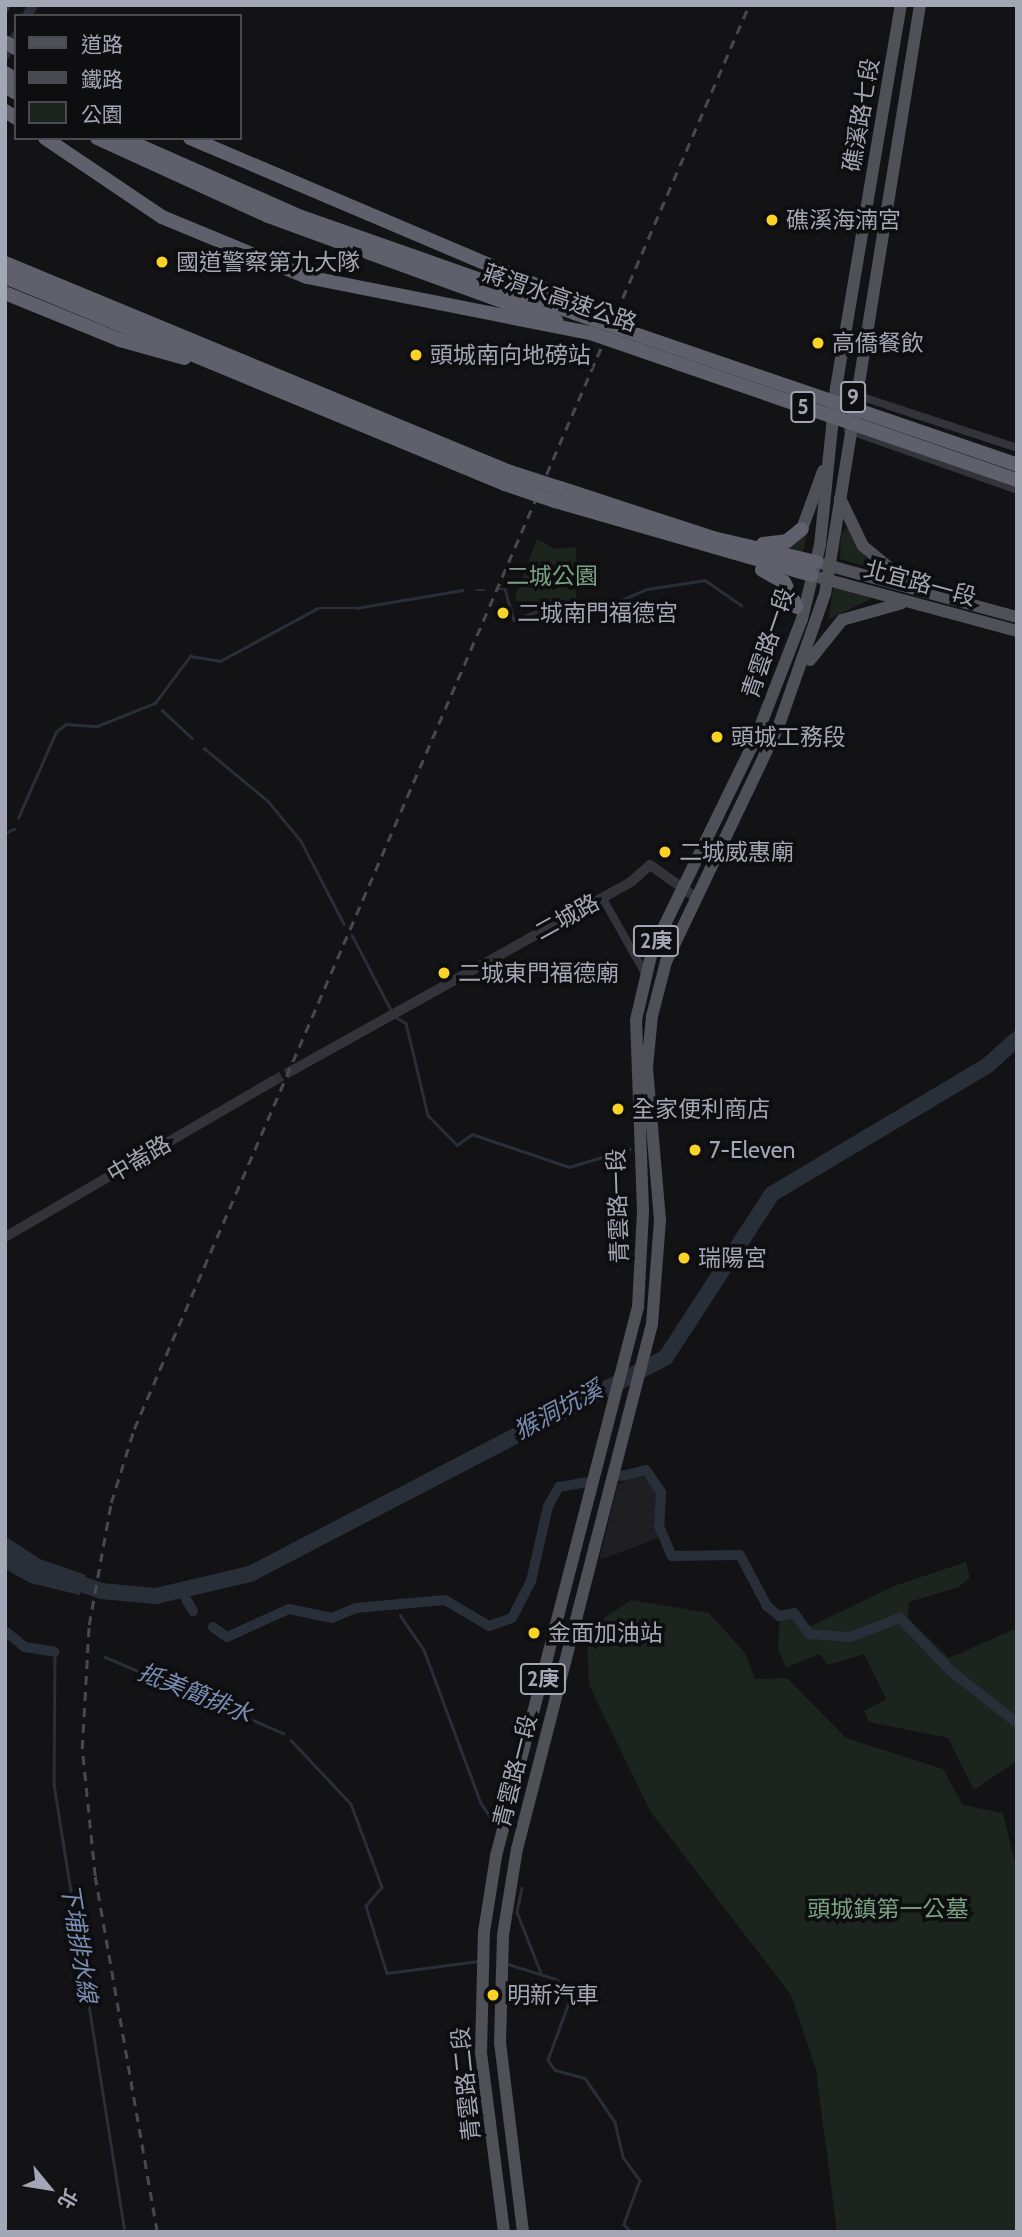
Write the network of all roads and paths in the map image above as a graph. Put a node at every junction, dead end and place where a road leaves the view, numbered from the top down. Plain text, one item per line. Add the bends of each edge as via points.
1 (901, 5) edge
2 (920, 5) edge
3 (48, 140) edge
4 (101, 140) edge
5 (127, 140) edge
6 (195, 140) edge
7 (882, 229) joint
8 (862, 233) joint
9 (5, 263) edge
10 (5, 277) edge
11 (5, 293) edge
12 (570, 323) junction
13 (699, 355) junction
14 (255, 379) junction
15 (853, 394) junction
16 (848, 430) junction
17 (1017, 448) edge
18 (829, 454) junction
19 (1017, 465) edge
20 (507, 478) junction
21 (1017, 480) edge
22 (1017, 490) edge
23 (840, 498) junction
24 (802, 529) joint
25 (712, 544) junction
26 (814, 569) junction
27 (829, 573) junction
28 (915, 588) junction
29 (908, 602) junction
30 (799, 613) junction
31 (1017, 617) edge
32 (1017, 631) edge
33 (797, 681) junction
34 (707, 833) junction
35 (722, 840) junction
36 (682, 883) junction
37 (694, 896) junction
38 (603, 897) junction
39 (646, 975) junction
40 (293, 1070) tunnel mouth
41 (273, 1081) tunnel mouth
42 (5, 1237) edge
43 (484, 1932) joint
44 (503, 1936) joint
45 (504, 2232) edge
46 (523, 2232) edge

1 - 8 main road, 礁溪路七段 / 9
2 - 7 main road, 礁溪路七段 / 9
3 - 12 highway via 127,197 239,253 307,278
4 - 12 highway, 蔣渭水高速公路 / 5 via 268,216
5 - 12 highway, 蔣渭水高速公路 / 5 via 299,216
6 - 13 highway, bridge
7 - 15 main road, 青雲路一段 / 9
8 - 18 main road, 青雲路一段 / 9
9 - 20 highway
10 - 14 highway
11 - 14 highway via 120,340
12 - 13 highway, 蔣渭水高速公路 / 5, bridge
12 - 21 highway, 蔣渭水高速公路 / 5, bridge
13 - 19 highway, 蔣渭水高速公路 / 5, bridge
14 - 20 highway
15 - 16 main road, 青雲路一段 / 9
15 - 17 street
16 - 22 street
16 - 23 main road, 青雲路一段 / 9
18 - 24 main road
18 - 26 main road, 青雲路一段 / 9
20 - 25 highway, bridge
23 - 27 main road, 青雲路一段 / 9
23 - 28 main road via 869,552
24 - 25 highway via 774,545
25 - 26 highway
25 - 30 highway via 775,575
26 - 27 main road
26 - 30 main road, 青雲路一段 / 2庚
27 - 28 main road, 北宜路一段
27 - 29 main road, 北宜路一段
27 - 33 main road, 青雲路一段 / 2庚
28 - 31 main road, 北宜路一段
29 - 32 main road, 北宜路一段
29 - 33 main road via 842,620
30 - 34 main road, 青雲路一段 / 2庚 via 754,742
33 - 35 main road, 青雲路一段 / 2庚
34 - 35 street
34 - 36 main road, 青雲路一段 / 2庚
35 - 37 main road, 青雲路一段 / 2庚
36 - 37 street, 二城路
36 - 38 street, 二城路 via 650,865
36 - 39 main road, 青雲路一段 / 2庚
37 - 44 main road, 青雲路一段 / 2庚 via 652,1016 647,1067 660,1247 652,1324 517,1849
38 - 39 street
38 - 40 street, 二城路
39 - 43 main road, 青雲路一段 / 2庚 via 633,1055 643,1210 632,1336 496,1856
41 - 42 street, 中崙路
43 - 45 main road, 青雲路二段 / 2庚 via 481,2053
44 - 46 main road, 青雲路二段 / 2庚 via 500,2043

